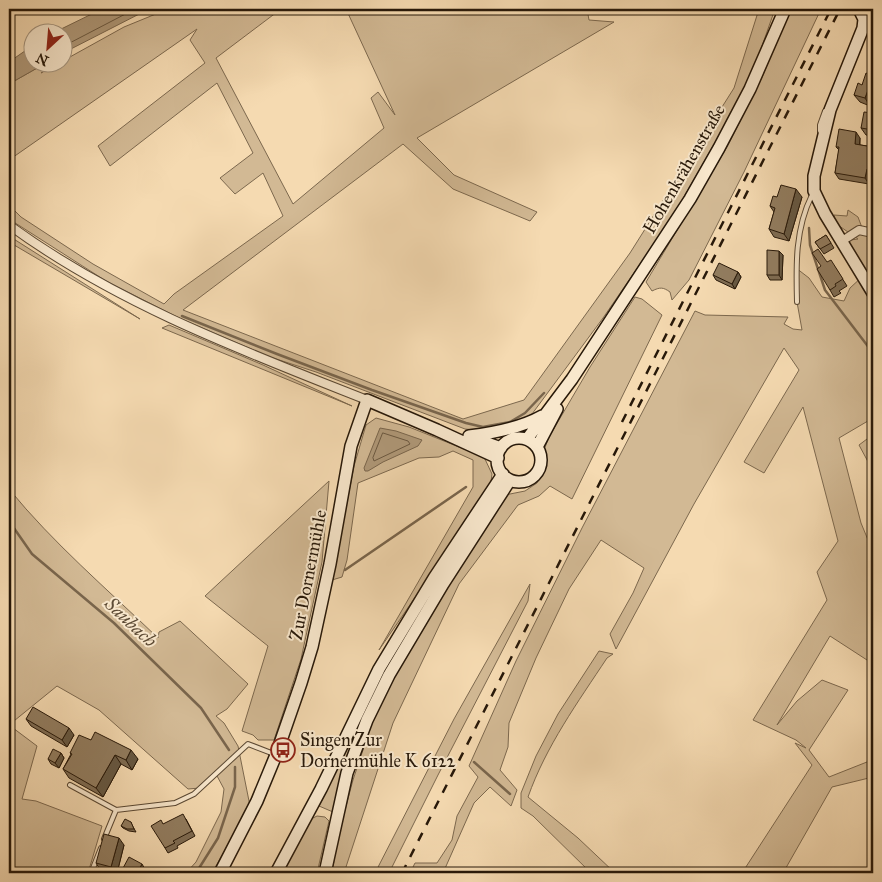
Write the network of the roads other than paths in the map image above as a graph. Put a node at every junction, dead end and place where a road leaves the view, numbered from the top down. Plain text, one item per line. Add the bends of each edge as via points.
1 (785, 9) edge
2 (859, 9) edge
3 (834, 100) junction
4 (826, 126) junction
5 (822, 140) junction
6 (816, 162) junction
7 (814, 191) junction
8 (9, 225) edge
9 (873, 234) edge
10 (842, 242) junction
11 (873, 293) edge
12 (797, 302) dead end
13 (572, 379) junction
14 (367, 400) junction
15 (546, 414) junction
16 (437, 430) junction
17 (469, 436) junction
18 (527, 439) junction
19 (537, 447) junction
20 (499, 453) junction
21 (507, 477) junction
22 (276, 755) junction
23 (70, 784) dead end
24 (116, 810) junction
25 (91, 873) edge
26 (220, 873) edge
27 (276, 873) edge
28 (325, 873) edge

1 - 13 main road, Hohenkrähenstraße via 750,89 695,191
2 - 3 main road via 864,19 863,28
3 - 4 main road
3 - 5 lane via 823,114 820,125
4 - 5 main road
4 - 6 lane via 830,131 826,148
5 - 6 main road
6 - 7 main road
7 - 10 main road
7 - 12 lane via 805,210 798,241
8 - 14 street via 95,280 162,316
9 - 10 street via 859,230
10 - 11 main road
13 - 15 main road
13 - 19 main road
14 - 16 main road
14 - 22 main road, Zur Dornermühle via 351,446 312,646
15 - 17 main road via 532,422
15 - 18 main road
16 - 17 main road
16 - 20 main road
17 - 20 main road
18 - 19 main road
18 - 20 main road via 513,439
19 - 21 main road via 541,462 534,476 520,482
20 - 21 main road via 498,467
21 - 27 main road via 434,578 379,669 321,790
21 - 28 main road via 389,675 367,720 347,773
22 - 24 lane via 248,744 194,794 175,803
22 - 26 main road, Zur Dornermühle
23 - 24 lane
24 - 25 lane

